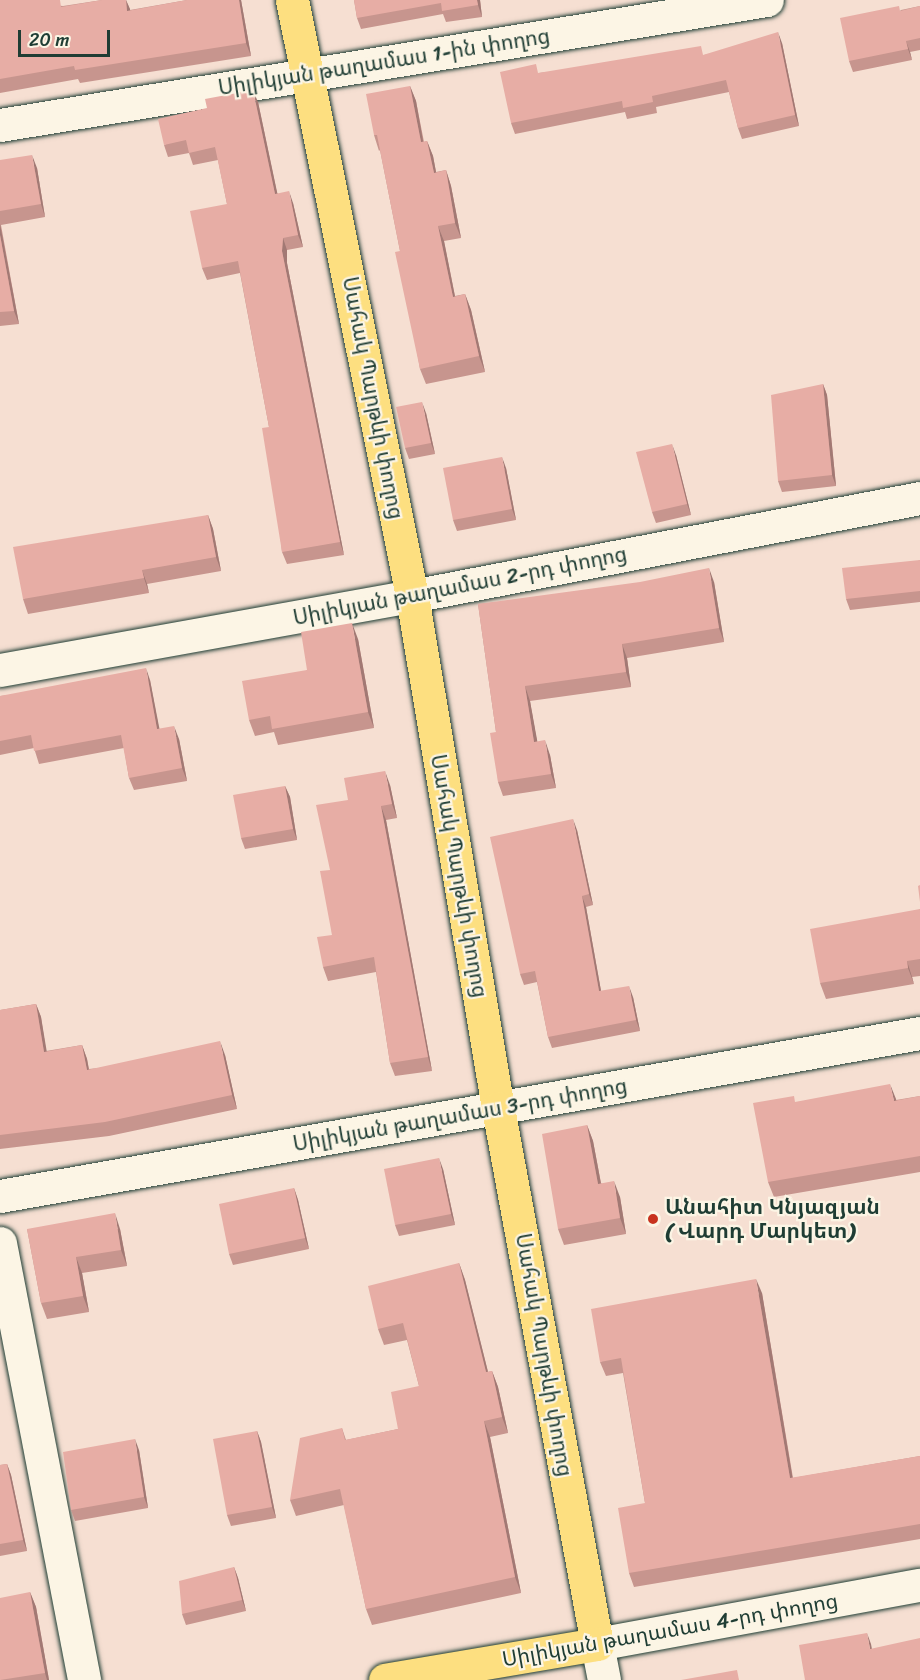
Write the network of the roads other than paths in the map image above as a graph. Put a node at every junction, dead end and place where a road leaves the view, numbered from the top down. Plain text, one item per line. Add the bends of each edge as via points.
1 (292, 0) edge
2 (767, 0) edge
3 (309, 74) junction
4 (0, 125) edge
5 (920, 498) edge
6 (412, 596) junction
7 (0, 670) edge
8 (920, 1033) edge
9 (498, 1108) junction
10 (0, 1196) edge
11 (0, 1243) edge
12 (920, 1585) edge
13 (597, 1644) junction
14 (84, 1680) edge
15 (385, 1680) edge
16 (604, 1680) edge

1 - 3 main road, Սահակ Պարթևի փողոց
2 - 3 street, Սիլիկյան թաղամաս 1-ին փողոց
3 - 4 street, Սիլիկյան թաղամաս 1-ին փողոց
3 - 6 main road, Սահակ Պարթևի փողոց
5 - 6 street, Սիլիկյան թաղամաս 2-րդ փողոց
6 - 7 street, Սիլիկյան թաղամաս 2-րդ փողոց
6 - 9 main road, Սահակ Պարթևի փողոց
8 - 9 street, Սիլիկյան թաղամաս 3-րդ փողոց
9 - 10 street, Սիլիկյան թաղամաս 3-րդ փողոց
9 - 13 main road, Սահակ Պարթևի փողոց
11 - 14 street
12 - 13 street, Սիլիկյան թաղամաս 4-րդ փողոց
13 - 15 main road, Սիլիկյան թաղամաս 4-րդ փողոց
13 - 16 street, Սահակ Պարթևի փողոց

